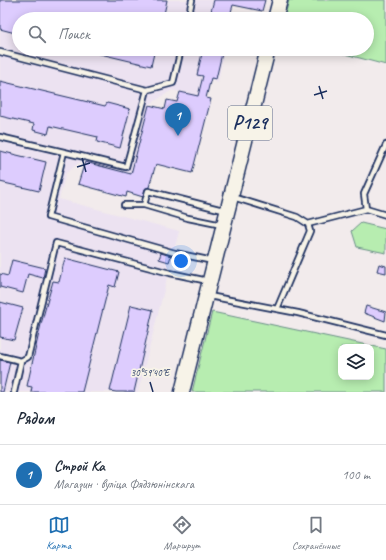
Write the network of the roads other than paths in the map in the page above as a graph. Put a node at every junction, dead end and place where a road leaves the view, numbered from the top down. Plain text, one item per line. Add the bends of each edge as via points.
1 (192, 0) edge
2 (280, 0) edge
3 (189, 12) edge
4 (277, 12) edge
5 (0, 52) edge
6 (12, 55) edge
7 (15, 56) edge
8 (179, 56) edge
9 (266, 56) edge
10 (147, 90) junction
11 (0, 136) edge
12 (386, 145) edge
13 (64, 152) junction
14 (232, 197) junction
15 (124, 205) dead end
16 (144, 205) junction
17 (366, 209) junction
18 (227, 211) junction
19 (386, 215) edge
20 (308, 224) junction
21 (223, 226) junction
22 (214, 262) junction
23 (208, 289) junction
24 (277, 309) junction
25 (386, 335) edge
26 (0, 356) edge
27 (21, 361) junction
28 (14, 392) edge
29 (182, 392) edge

1 - 3 lane
2 - 4 main road
5 - 6 lane
7 - 10 lane
8 - 10 lane via 173,83
9 - 14 main road, Р129
10 - 13 lane via 126,167
11 - 13 lane
12 - 17 lane via 364,194
13 - 22 lane via 48,217
14 - 18 main road, Р129
14 - 20 lane via 297,217
15 - 16 lane
16 - 18 lane via 148,191
16 - 21 lane
17 - 19 lane
17 - 20 lane
18 - 21 main road, Р129
20 - 24 lane via 310,231
21 - 22 main road, Р129
22 - 23 main road, Р129
23 - 24 lane
23 - 27 lane via 170,273 56,242 28,357
23 - 29 main road, Р129
24 - 25 lane
26 - 27 lane
27 - 28 lane

